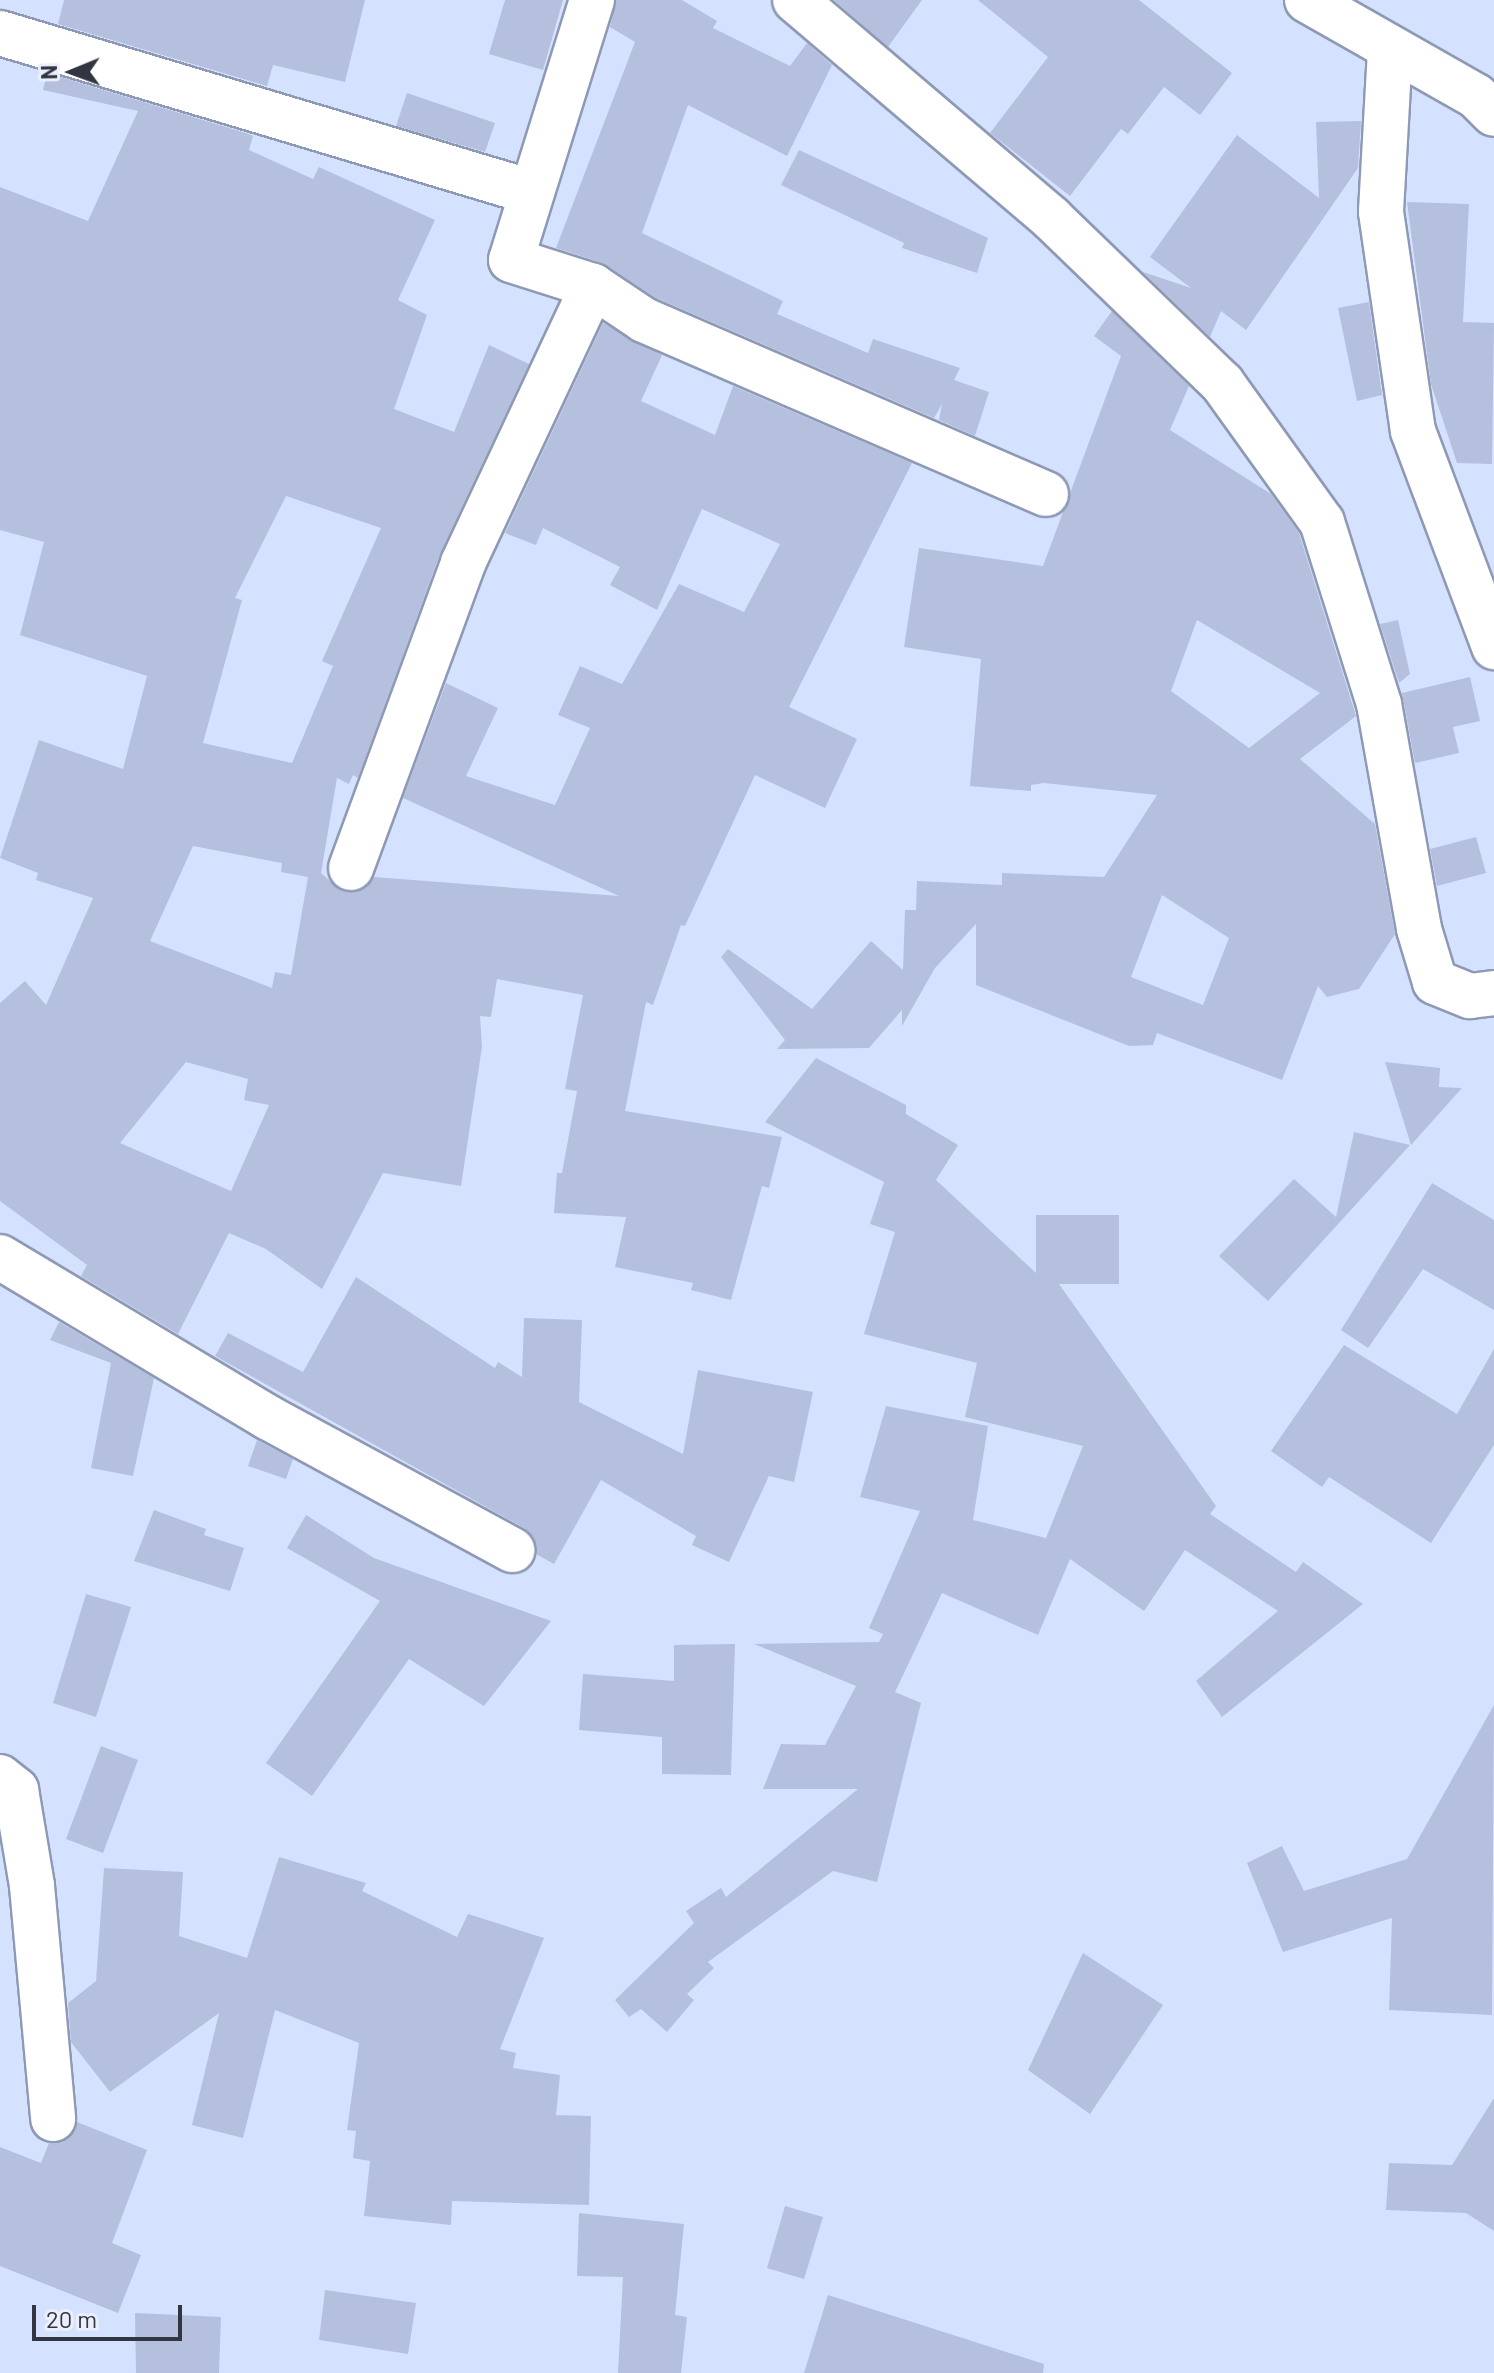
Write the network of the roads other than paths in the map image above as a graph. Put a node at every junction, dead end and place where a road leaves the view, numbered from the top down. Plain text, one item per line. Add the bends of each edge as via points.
1 (592, 0) edge
2 (795, 0) edge
3 (1307, 0) edge
4 (0, 33) edge
5 (1390, 50) junction
6 (1494, 114) edge
7 (531, 192) junction
8 (593, 286) junction
9 (1046, 494) dead end
10 (1494, 647) edge
11 (351, 868) dead end
12 (1494, 993) edge
13 (0, 1257) edge
14 (512, 1550) dead end
15 (0, 1777) edge
16 (53, 2119) dead end

1 - 7 street
2 - 12 street via 1051,218 1222,383 1322,522 1379,704 1419,929 1435,982 1470,996
3 - 5 street
4 - 7 street
5 - 6 street via 1476,96
5 - 10 street via 1381,212 1413,431
7 - 8 street via 511,260
8 - 9 street via 644,320
8 - 11 street via 463,563
13 - 14 street via 269,1418
15 - 16 street via 16,1790 32,1886

